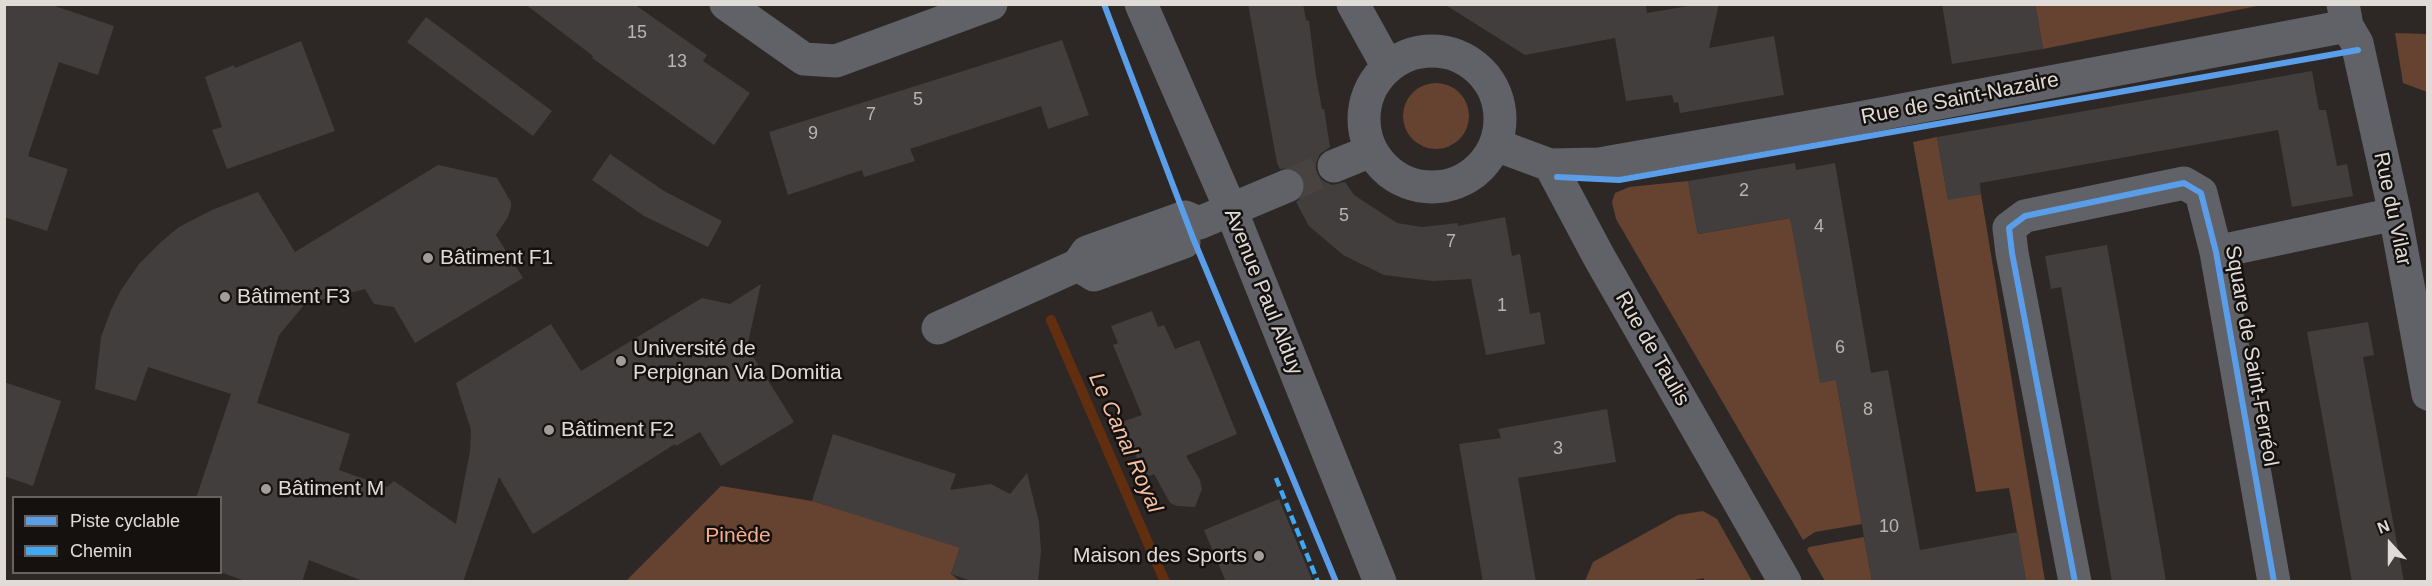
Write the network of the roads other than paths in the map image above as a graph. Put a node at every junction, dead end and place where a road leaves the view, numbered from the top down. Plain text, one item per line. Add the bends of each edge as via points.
1 (726, 4) edge
2 (991, 4) edge
3 (1141, 4) edge
4 (1353, 4) edge
5 (2345, 15) edge
6 (923, 16) edge
7 (1388, 67) junction
8 (1496, 145) junction
9 (1371, 151) junction
10 (1550, 165) junction
11 (1334, 166) tunnel mouth
12 (1287, 186) tunnel mouth
13 (1231, 210) junction
14 (2395, 214) junction
15 (2216, 252) junction
16 (938, 328) dead end
17 (2427, 394) edge
18 (1380, 582) edge
19 (1785, 582) edge
20 (2075, 582) edge
21 (2274, 582) edge

1 - 6 street via 804,59 836,61
2 - 6 street
3 - 13 street, Avenue Paul Alduy
4 - 7 street
5 - 10 street, Rue de Saint-Nazaire via 1864,117 1599,164
5 - 14 street, Rue du Vilar via 2357,43
7 - 8 street via 1407,56 1430,51 1452,54 1473,64 1488,80 1498,100 1501,123
7 - 9 street via 1373,85 1365,106 1364,129
8 - 9 street via 1484,164 1467,178 1447,186 1424,188 1403,181
8 - 10 street
9 - 11 street
10 - 19 street, Rue de Taulis
12 - 13 street
13 - 16 street via 1199,223 1185,217 1087,252 1078,265
13 - 18 street, Avenue Paul Alduy
14 - 15 street, Square de Saint-Ferréol
14 - 17 street, Rue du Vilar
15 - 20 street, Square de Saint-Ferréol via 2201,193 2184,183 2025,216 2009,228
15 - 21 street, Square de Saint-Ferréol

